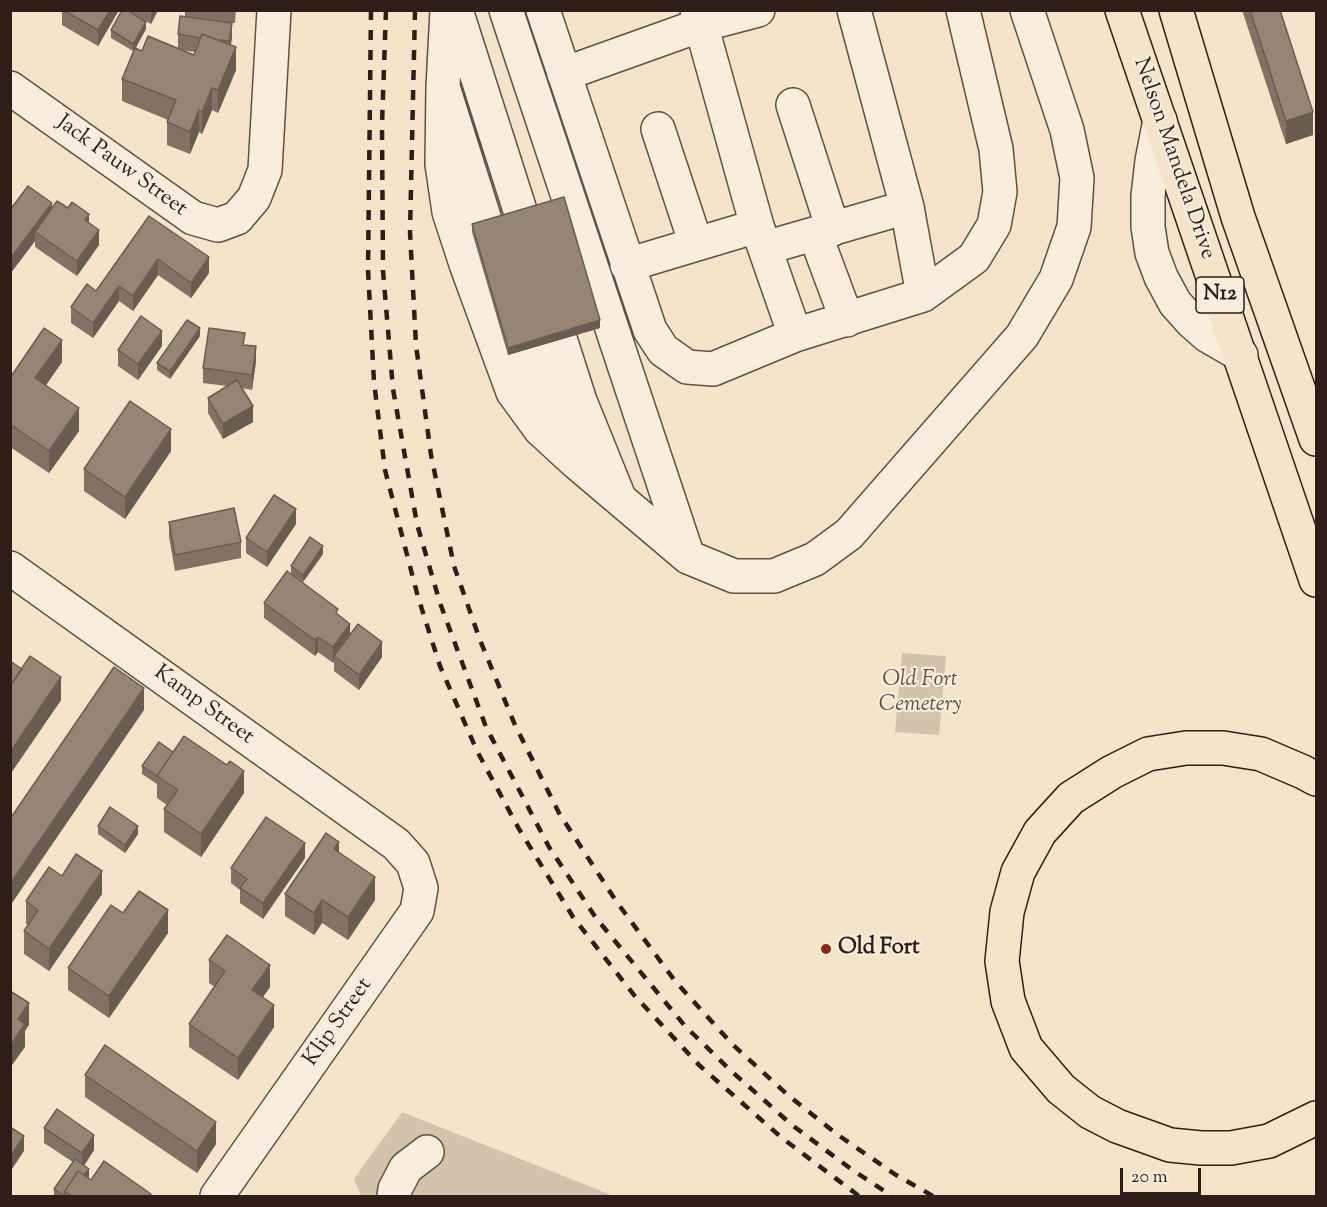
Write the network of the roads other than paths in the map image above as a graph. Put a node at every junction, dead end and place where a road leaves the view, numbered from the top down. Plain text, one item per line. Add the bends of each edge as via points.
1 (274, 10) edge
2 (447, 10) edge
3 (456, 10) edge
4 (506, 10) edge
5 (758, 10) edge
6 (854, 10) edge
7 (963, 10) edge
8 (1027, 10) edge
9 (1122, 10) edge
10 (1176, 10) edge
11 (546, 14) edge
12 (699, 18) edge
13 (564, 74) junction
14 (10, 88) edge
15 (794, 105) dead end
16 (1160, 120) junction
17 (658, 129) dead end
18 (907, 207) junction
19 (824, 232) junction
20 (761, 237) junction
21 (696, 244) junction
22 (627, 265) junction
23 (923, 295) junction
24 (847, 320) junction
25 (795, 335) junction
26 (1241, 355) junction
27 (1317, 439) edge
28 (620, 499) junction
29 (688, 557) junction
30 (10, 568) edge
31 (1317, 580) edge
32 (1317, 779) edge
33 (396, 844) joint
34 (1317, 1118) edge
35 (427, 1152) dead end
36 (217, 1197) edge
37 (394, 1197) edge

1 - 14 street, Jack Pauw Street via 265,170 254,198 237,218 218,225 193,218
2 - 28 street via 443,87 494,247 576,463
3 - 28 street via 580,401
4 - 29 street
5 - 12 street
6 - 18 street
7 - 23 street via 996,149 1000,192 994,225 974,258
8 - 29 street via 1067,130 1077,178 1074,227 1056,279 1022,336 849,534 815,559 774,576 734,576
9 - 16 highway, Nelson Mandela Drive / N12
10 - 27 highway, Nelson Mandela Drive / N12 via 1238,218
11 - 13 street
12 - 13 street
12 - 20 street
13 - 22 street
15 - 19 street
16 - 26 highway, Nelson Mandela Drive / N12
16 - 26 street via 1148,196 1152,254 1174,303 1208,336
17 - 21 street
18 - 19 street
18 - 23 street
19 - 20 street
19 - 24 street
20 - 21 street
20 - 25 street
21 - 22 street
22 - 25 street via 650,330 663,350 687,367 713,369
23 - 24 street
24 - 25 street
26 - 31 highway, Nelson Mandela Drive / N12
28 - 29 street
30 - 33 street, Kamp Street
32 - 34 highway via 1261,754 1223,748 1148,754 1112,772 1071,798 1040,832 1018,872 1007,912 1002,961 1008,1001 1026,1048 1061,1089 1116,1126 1170,1145 1231,1148 1269,1141
33 - 36 street, Klip Street via 413,863 421,888 417,911
35 - 37 street via 406,1168

